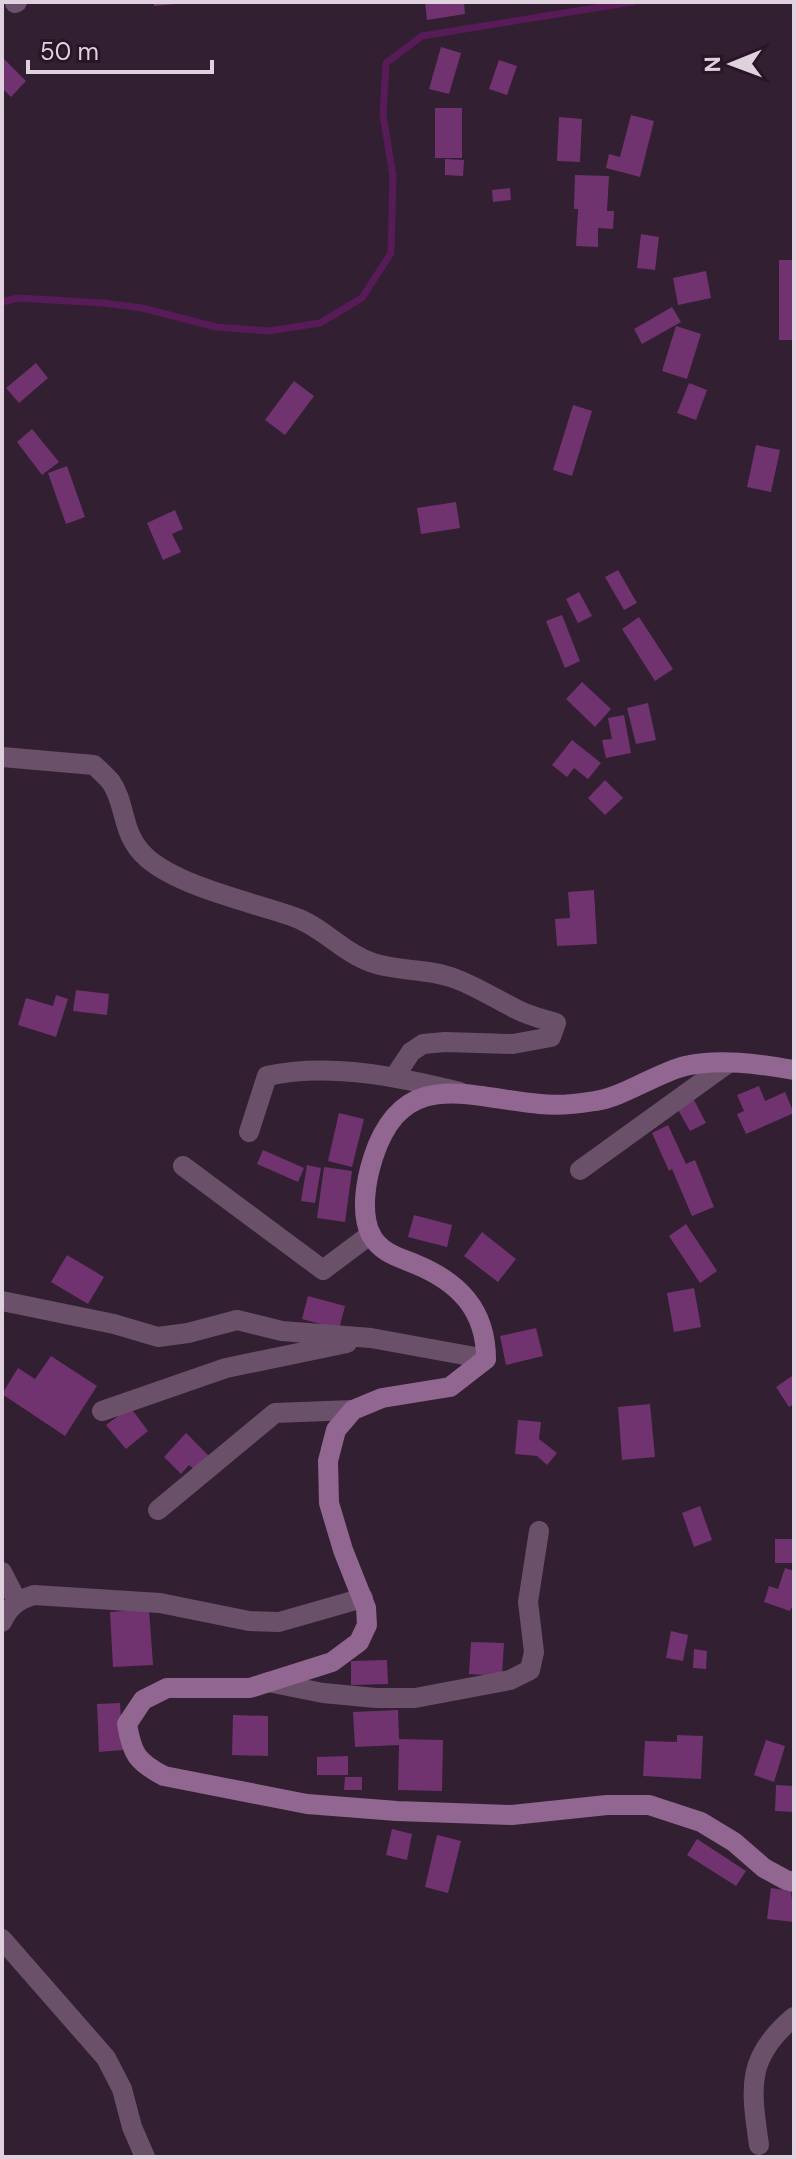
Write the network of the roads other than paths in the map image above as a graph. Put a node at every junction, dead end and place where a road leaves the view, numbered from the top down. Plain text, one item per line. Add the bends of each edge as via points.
1 (2, 757) edge
2 (727, 1064) junction
3 (794, 1070) edge
4 (395, 1076) junction
5 (464, 1093) junction
6 (249, 1132) dead end
7 (183, 1166) dead end
8 (580, 1170) dead end
9 (371, 1234) junction
10 (2, 1301) edge
11 (371, 1338) junction
12 (486, 1359) junction
13 (353, 1410) junction
14 (102, 1411) dead end
15 (158, 1510) dead end
16 (539, 1531) dead end
17 (2, 1572) edge
18 (363, 1598) junction
19 (17, 1601) junction
20 (2, 1622) edge
21 (268, 1682) junction
22 (794, 1882) edge
23 (2, 1939) edge
24 (794, 2017) edge
25 (759, 2145) dead end
26 (145, 2157) edge

1 - 4 street via 94,765 112,783 127,830 146,857 170,874 296,918 371,962 455,978 519,1011 556,1023 551,1037 513,1044 423,1044
2 - 3 street
2 - 5 street via 685,1066 601,1100 576,1104
2 - 8 street
4 - 5 street
4 - 6 street via 292,1070 267,1076
5 - 9 street via 440,1092 415,1100 381,1135 367,1177
7 - 9 street via 323,1270
9 - 12 street via 384,1252 455,1286 476,1310
10 - 11 street via 158,1337 237,1320 282,1331
11 - 12 street
11 - 14 street via 226,1368
12 - 13 street via 450,1387 382,1398
13 - 15 street via 275,1413
13 - 18 street via 336,1430 327,1480 343,1550
16 - 21 street via 528,1602 534,1652 530,1670 510,1680 415,1698 323,1693
17 - 19 street
18 - 19 street via 279,1622 101,1597 34,1595
18 - 21 street via 367,1625 359,1642 332,1662
19 - 20 street
21 - 22 street via 229,1690 167,1688 143,1700 127,1724 131,1749 145,1766 164,1776 307,1804 512,1815 649,1805 701,1822 764,1868
23 - 26 street via 106,2058
24 - 25 street via 763,2049 755,2072

